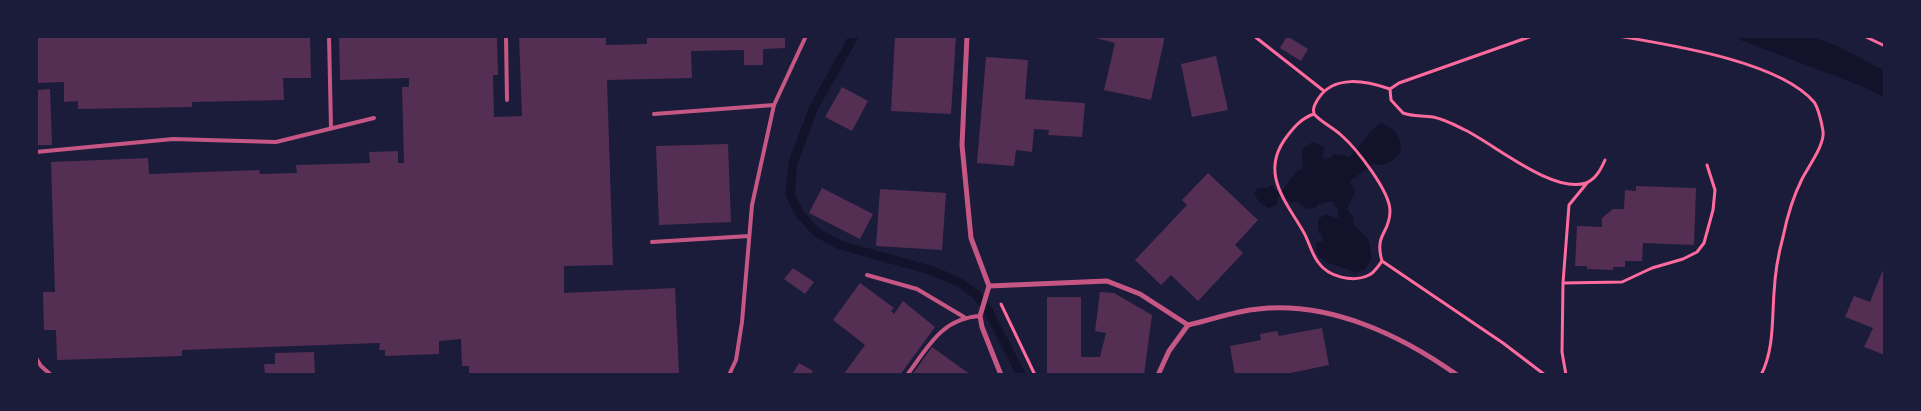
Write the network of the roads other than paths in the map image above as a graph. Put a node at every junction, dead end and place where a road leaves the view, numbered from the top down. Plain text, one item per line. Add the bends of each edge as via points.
1 (329, 36) edge
2 (506, 36) edge
3 (806, 36) edge
4 (968, 36) edge
5 (507, 100) dead end
6 (774, 105) junction
7 (654, 114) dead end
8 (374, 118) dead end
9 (331, 128) junction
10 (36, 152) edge
11 (749, 236) junction
12 (652, 242) dead end
13 (867, 275) dead end
14 (989, 286) junction
15 (980, 316) junction
16 (964, 317) junction
17 (1188, 326) junction
18 (36, 358) edge
19 (51, 375) edge
20 (729, 375) edge
21 (907, 375) edge
22 (1001, 375) edge
23 (1158, 375) edge
24 (1457, 375) edge

1 - 9 lane
2 - 5 lane
3 - 6 lane
4 - 14 street via 962,145 971,238
6 - 7 lane
6 - 11 lane via 752,205
8 - 9 lane
9 - 10 lane via 276,142 173,139
11 - 12 lane
11 - 20 lane via 736,360
13 - 16 lane via 917,289
14 - 15 street
14 - 17 street via 1107,281 1140,294
15 - 16 lane
15 - 22 street
16 - 21 lane via 940,331
17 - 23 street via 1169,351
17 - 24 street via 1258,309 1305,310 1369,325 1415,348
18 - 19 lane

